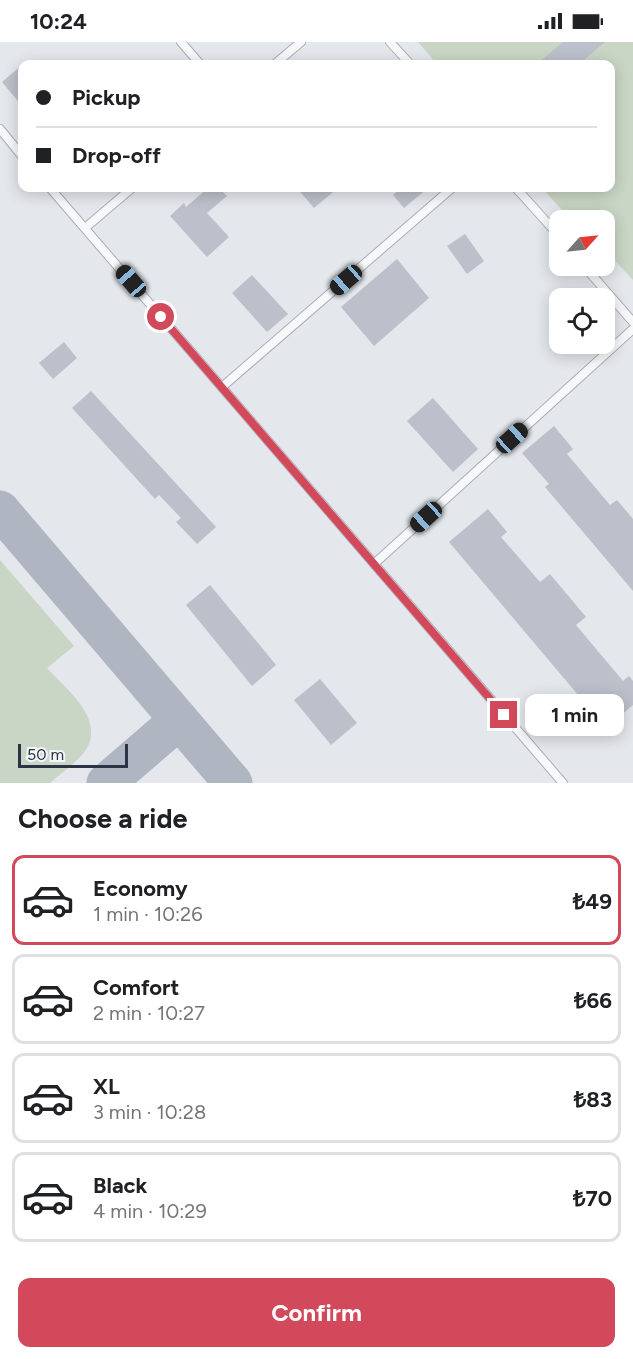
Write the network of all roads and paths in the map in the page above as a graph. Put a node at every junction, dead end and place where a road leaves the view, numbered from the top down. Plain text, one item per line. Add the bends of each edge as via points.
1 (181, 42) edge
2 (301, 42) edge
3 (390, 42) edge
4 (197, 60) edge
5 (280, 60) edge
6 (406, 60) edge
7 (0, 129) edge
8 (18, 151) edge
9 (54, 192) edge
10 (127, 192) edge
11 (447, 192) edge
12 (520, 192) edge
13 (549, 225) edge
14 (85, 228) junction
15 (593, 276) edge
16 (633, 322) edge
17 (633, 329) edge
18 (222, 387) junction
19 (374, 564) junction
20 (563, 783) edge

1 - 4 lane
2 - 5 lane
3 - 6 lane
7 - 8 lane
9 - 14 lane
10 - 14 lane
11 - 18 lane
12 - 13 lane
14 - 18 lane
15 - 16 lane
17 - 19 lane
18 - 19 lane
19 - 20 lane

